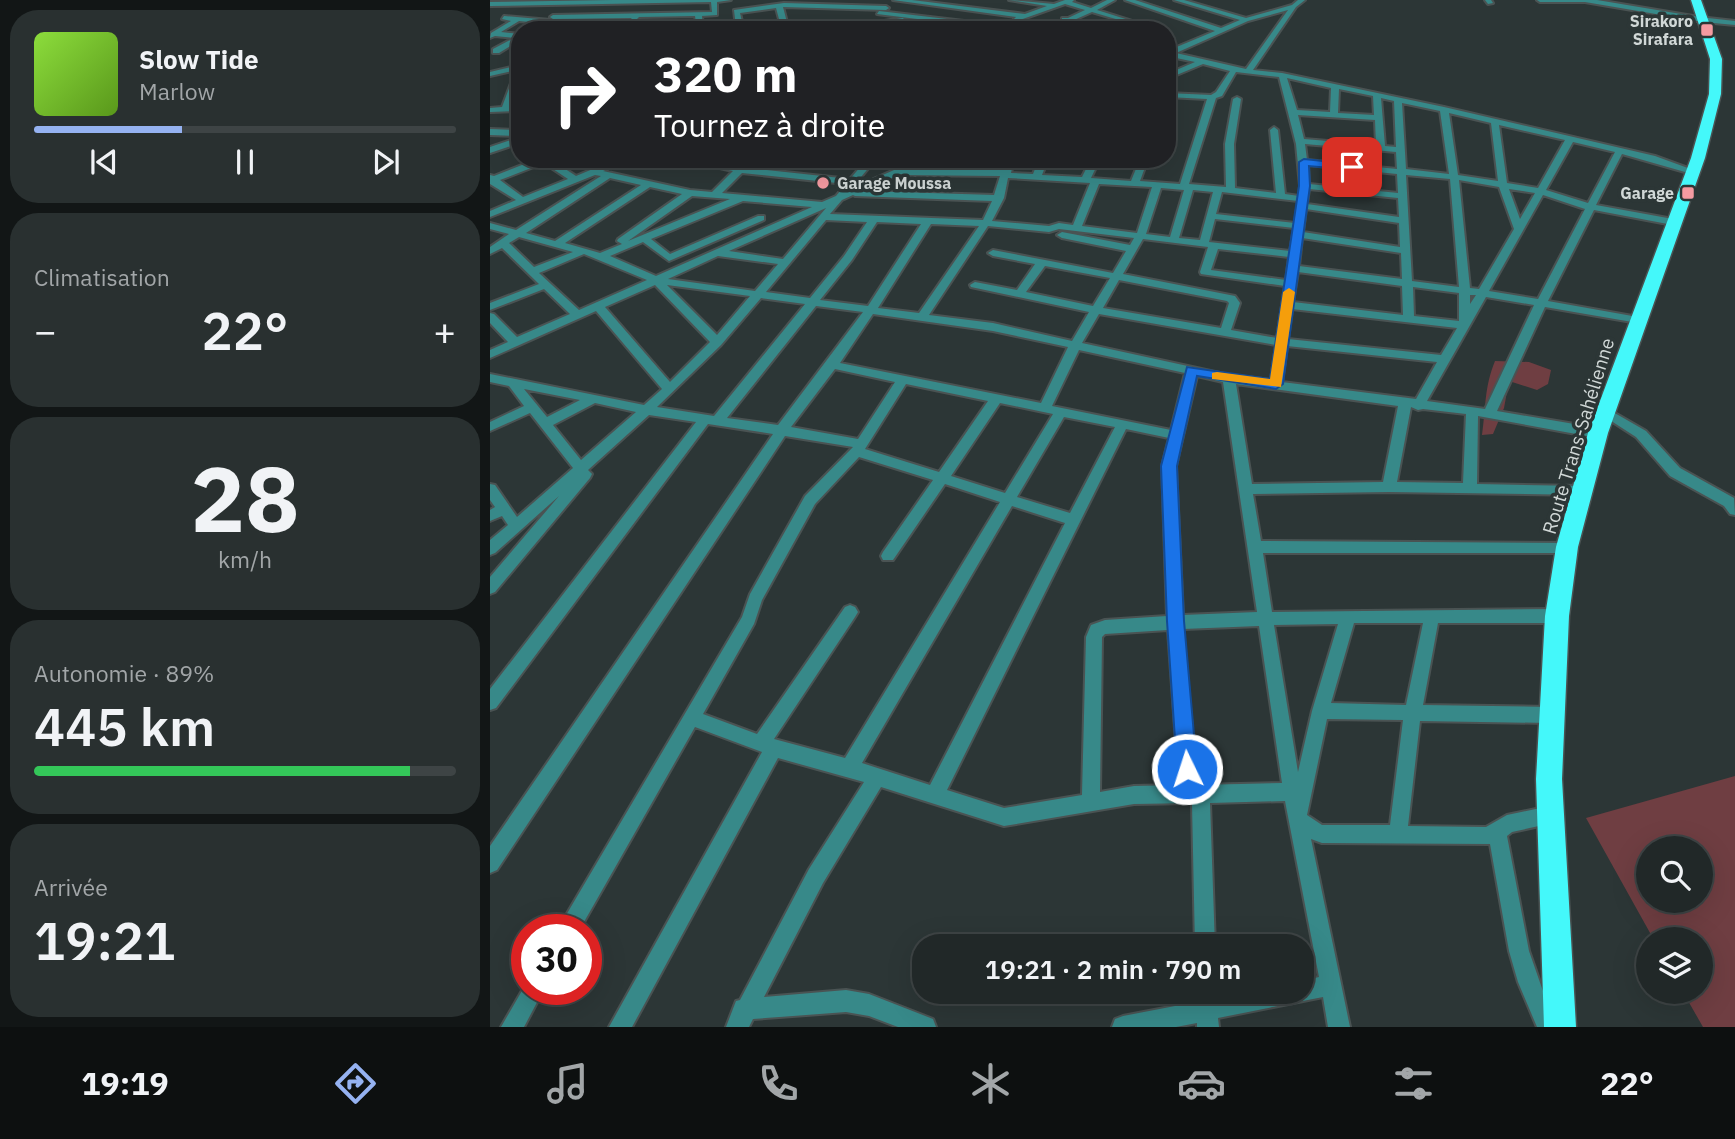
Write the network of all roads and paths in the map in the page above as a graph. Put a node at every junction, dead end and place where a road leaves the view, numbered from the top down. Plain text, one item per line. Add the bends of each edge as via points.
1 (607, 0) edge
2 (715, 0) edge
3 (728, 0) edge
4 (896, 0) edge
5 (1012, 0) edge
6 (1112, 0) edge
7 (1128, 0) edge
8 (1177, 0) edge
9 (1302, 0) edge
10 (1540, 0) edge
11 (1586, 0) edge
12 (1622, 0) edge
13 (536, 1) edge
14 (650, 1) edge
15 (1068, 1) edge
16 (578, 2) junction
17 (593, 2) junction
18 (809, 3) edge
19 (495, 4) edge
20 (784, 4) edge
21 (1216, 4) dead end
22 (1056, 5) junction
23 (1294, 6) junction
24 (765, 7) junction
25 (822, 8) junction
26 (886, 8) junction
27 (1633, 8) junction
28 (1207, 9) junction
29 (1090, 10) junction
30 (1039, 11) junction
31 (1700, 13) edge
32 (863, 14) dead end
33 (1170, 14) junction
34 (698, 15) junction
35 (636, 16) junction
36 (1025, 16) junction
37 (504, 18) junction
38 (518, 19) junction
39 (550, 19) junction
40 (1069, 20) joint
41 (1245, 20) junction
42 (515, 21) edge
43 (547, 21) edge
44 (557, 21) edge
45 (632, 21) edge
46 (699, 21) edge
47 (738, 21) edge
48 (765, 21) edge
49 (827, 21) edge
50 (867, 21) edge
51 (919, 21) edge
52 (1013, 21) edge
53 (1122, 21) edge
54 (1159, 21) edge
55 (511, 23) edge
56 (1735, 23) edge
57 (490, 25) edge
58 (1220, 30) junction
59 (491, 35) edge
60 (511, 36) edge
61 (511, 43) edge
62 (1176, 50) edge
63 (494, 53) edge
64 (1176, 56) edge
65 (1200, 62) junction
66 (511, 70) edge
67 (1234, 70) junction
68 (1248, 71) junction
69 (490, 74) edge
70 (1176, 75) edge
71 (1282, 75) junction
72 (1182, 85) dead end
73 (1335, 86) junction
74 (1176, 90) edge
75 (511, 94) edge
76 (1176, 95) edge
77 (1377, 95) junction
78 (1212, 97) junction
79 (1237, 99) dead end
80 (1398, 99) junction
81 (506, 109) junction
82 (511, 109) edge
83 (1444, 109) junction
84 (490, 110) edge
85 (1293, 112) junction
86 (1334, 115) junction
87 (1378, 118) junction
88 (1495, 122) junction
89 (1202, 127) junction
90 (1229, 129) junction
91 (1274, 130) dead end
92 (490, 132) edge
93 (511, 133) edge
94 (1570, 139) junction
95 (1298, 141) junction
96 (511, 143) edge
97 (1381, 148) junction
98 (490, 150) edge
99 (1400, 150) junction
100 (1620, 150) junction
101 (1304, 162) junction
102 (522, 168) edge
103 (557, 168) edge
104 (604, 168) edge
105 (730, 168) edge
106 (863, 168) edge
107 (907, 168) edge
108 (1008, 168) edge
109 (1040, 168) edge
110 (1094, 168) edge
111 (1141, 168) edge
112 (740, 170) junction
113 (1401, 171) junction
114 (1692, 171) junction
115 (595, 172) junction
116 (898, 172) junction
117 (1007, 174) junction
118 (609, 175) junction
119 (1036, 177) junction
120 (1455, 177) junction
121 (491, 179) edge
122 (576, 180) junction
123 (1091, 181) junction
124 (1135, 183) junction
125 (648, 184) junction
126 (1157, 185) junction
127 (1503, 185) junction
128 (1305, 186) junction
129 (1187, 187) junction
130 (851, 188) junction
131 (1219, 190) junction
132 (1231, 190) junction
133 (1539, 191) junction
134 (690, 194) junction
135 (1403, 195) junction
136 (714, 196) junction
137 (1281, 197) junction
138 (741, 198) junction
139 (999, 198) junction
140 (838, 200) junction
141 (523, 201) junction
142 (1302, 203) junction
143 (823, 205) junction
144 (1590, 207) junction
145 (490, 214) edge
146 (1212, 216) junction
147 (761, 218) dead end
148 (823, 218) junction
149 (874, 219) junction
150 (928, 221) junction
151 (1404, 221) junction
152 (1673, 222) junction
153 (984, 223) junction
154 (490, 226) edge
155 (1076, 228) junction
156 (1049, 229) junction
157 (1298, 230) junction
158 (1519, 230) junction
159 (518, 233) junction
160 (1141, 235) junction
161 (644, 238) junction
162 (1174, 239) junction
163 (503, 243) junction
164 (557, 244) junction
165 (1209, 244) junction
166 (1133, 249) junction
167 (490, 251) edge
168 (583, 251) junction
169 (1405, 251) junction
170 (718, 253) junction
171 (993, 253) dead end
172 (1294, 255) junction
173 (601, 256) junction
174 (785, 262) junction
175 (1042, 262) junction
176 (1292, 268) junction
177 (532, 272) junction
178 (1116, 277) junction
179 (656, 280) junction
180 (1407, 283) junction
181 (1290, 284) junction
182 (546, 285) junction
183 (975, 285) dead end
184 (1465, 292) junction
185 (1483, 293) junction
186 (1020, 294) junction
187 (756, 296) junction
188 (813, 303) junction
189 (1541, 303) junction
190 (1287, 305) junction
191 (598, 306) junction
192 (490, 307) edge
193 (1096, 310) junction
194 (868, 311) junction
195 (490, 316) edge
196 (577, 316) junction
197 (921, 318) junction
198 (1409, 318) junction
199 (1638, 320) junction
200 (1465, 325) junction
201 (1225, 332) junction
202 (716, 342) junction
203 (1282, 342) junction
204 (516, 343) junction
205 (1075, 345) junction
206 (490, 354) edge
207 (1446, 359) junction
208 (832, 365) junction
209 (1192, 371) junction
210 (490, 378) edge
211 (902, 379) junction
212 (1229, 379) junction
213 (513, 383) junction
214 (1276, 384) junction
215 (670, 390) junction
216 (593, 398) junction
217 (997, 398) junction
218 (1411, 405) junction
219 (532, 407) junction
220 (1045, 408) junction
221 (648, 410) junction
222 (1061, 411) junction
223 (1472, 411) junction
224 (1606, 412) junction
225 (1489, 414) junction
226 (711, 420) junction
227 (546, 423) junction
228 (1123, 423) junction
229 (490, 427) edge
230 (782, 430) junction
231 (1598, 433) junction
232 (1176, 435) junction
233 (859, 449) junction
234 (602, 451) junction
235 (581, 469) junction
236 (942, 477) junction
237 (1389, 487) junction
238 (1469, 488) junction
239 (490, 489) edge
240 (1245, 489) junction
241 (1581, 491) junction
242 (1009, 498) junction
243 (504, 509) junction
244 (1735, 510) edge
245 (490, 516) edge
246 (1074, 520) junction
247 (516, 526) junction
248 (1255, 547) junction
249 (1567, 547) junction
250 (490, 549) edge
251 (888, 556) dead end
252 (490, 588) edge
253 (850, 612) dead end
254 (1348, 616) junction
255 (1432, 616) junction
256 (1557, 617) junction
257 (1264, 618) junction
258 (1175, 621) junction
259 (490, 702) edge
260 (1320, 711) junction
261 (1413, 712) junction
262 (1550, 715) junction
263 (692, 718) junction
264 (768, 746) junction
265 (849, 768) junction
266 (877, 777) junction
267 (1292, 792) junction
268 (1195, 794) junction
269 (934, 796) junction
270 (1091, 800) junction
271 (1550, 815) junction
272 (1297, 818) junction
273 (1497, 833) junction
274 (1398, 835) junction
275 (490, 863) edge
276 (578, 914) edge
277 (1204, 934) edge
278 (1331, 985) junction
279 (1314, 989) edge
280 (1238, 1004) edge
281 (525, 1005) edge
282 (1207, 1010) edge
283 (741, 1018) edge
284 (512, 1027) edge
285 (620, 1027) edge
286 (925, 1027) edge
287 (1124, 1027) edge
288 (1339, 1027) edge
289 (1548, 1027) edge
290 (1560, 1027) edge

1 - 17 street
2 - 3 street
2 - 14 street
2 - 34 street via 715,14
4 - 26 street
4 - 36 street
5 - 22 street
6 - 29 street
7 - 33 street
8 - 28 street
9 - 23 street
10 - 11 street
11 - 27 street
12 - 27 street
13 - 16 street
13 - 19 street
13 - 37 street
14 - 17 street
14 - 35 street
15 - 22 street
15 - 29 street
16 - 17 street
16 - 39 street
18 - 20 street
18 - 25 street
20 - 24 street
21 - 28 street
22 - 30 street
23 - 41 street
23 - 68 street
24 - 47 street via 736,11
24 - 48 street
25 - 26 street
25 - 49 street
26 - 51 street via 879,13
27 - 31 street
28 - 41 street
29 - 40 street
29 - 53 street
30 - 36 street
30 - 40 street
31 - 56 street
31 - 114 highway, Route Trans-Sahélienne via 1716,59 1715,94
32 - 50 street
33 - 54 street
33 - 58 street
34 - 35 street
34 - 46 street
35 - 39 street
35 - 45 street
36 - 52 street
37 - 38 street
37 - 57 street
38 - 39 street
38 - 42 street
39 - 43 street
39 - 44 street
41 - 58 street
55 - 59 street
58 - 62 street
59 - 60 street
61 - 63 street
64 - 65 street
65 - 67 street
65 - 70 street
66 - 69 street
67 - 68 street
67 - 78 street via 1219,94
68 - 71 street
71 - 73 street
71 - 85 street
72 - 74 street
73 - 77 street
73 - 86 street
75 - 81 street
76 - 78 street
77 - 80 street
77 - 87 street
78 - 89 street
79 - 90 street
80 - 83 street
80 - 99 street
81 - 82 street
81 - 84 street
83 - 88 street
83 - 120 street
85 - 86 street
85 - 95 street
86 - 87 street
87 - 97 street
88 - 94 street
88 - 127 street
89 - 90 street
89 - 129 street
90 - 132 street
91 - 137 street
92 - 93 street
94 - 100 street
94 - 133 street
95 - 97 street
95 - 101 street
96 - 98 street
97 - 99 street
99 - 113 street
100 - 114 street
100 - 144 street
101 - 113 street
101 - 128 street
102 - 121 street
103 - 122 street
104 - 115 street
105 - 112 street
106 - 130 street
107 - 116 street
108 - 117 street
109 - 119 street
110 - 123 street
111 - 124 street
112 - 130 street
112 - 136 street
113 - 120 street
113 - 135 street
114 - 152 highway, Route Trans-Sahélienne
115 - 118 street
115 - 122 street
116 - 117 street
116 - 130 street
117 - 119 street
117 - 139 street
118 - 125 street
118 - 159 street
119 - 123 street
120 - 127 street
120 - 184 street
121 - 141 street
122 - 141 street
123 - 124 street
123 - 155 street
124 - 126 street
125 - 134 street
125 - 164 street
126 - 129 street
126 - 160 street
127 - 133 street
127 - 158 street
128 - 135 street
128 - 142 street
129 - 131 street
129 - 162 street
130 - 139 street
130 - 140 street
131 - 132 street
131 - 146 street
132 - 137 street
133 - 144 street
133 - 158 street
134 - 136 street
134 - 173 street
135 - 151 street
136 - 138 street
137 - 142 street
138 - 143 street
138 - 161 street
139 - 153 street
140 - 143 street
140 - 148 street
141 - 145 street
142 - 151 street
142 - 157 street
143 - 170 street
144 - 152 street
144 - 189 street
146 - 157 street
146 - 165 street
147 - 161 street via 669,258
148 - 149 street
148 - 174 street
149 - 150 street
149 - 188 street
150 - 153 street
150 - 194 street
151 - 169 street
152 - 199 highway, Route Trans-Sahélienne
153 - 156 street
153 - 197 street
154 - 159 street
155 - 156 street
155 - 160 street
156 - 166 street
157 - 169 street
157 - 172 street
158 - 185 street
159 - 163 street
159 - 164 street
160 - 162 street
160 - 166 street
161 - 173 street
162 - 165 street
163 - 167 street
163 - 177 street
164 - 168 street
165 - 172 street
165 - 181 street via 1205,272
166 - 178 street
168 - 173 street
168 - 177 street
169 - 180 street
170 - 174 street
170 - 179 street
171 - 175 street
172 - 176 street
173 - 179 street
174 - 187 street
175 - 178 street
175 - 186 street
176 - 180 street
176 - 181 street
177 - 182 street
178 - 193 street
178 - 201 street via 1231,298 1235,303
179 - 187 street
179 - 191 street
179 - 202 street
180 - 184 street
180 - 198 street
181 - 190 street
182 - 192 street
182 - 196 street
183 - 186 street
184 - 185 street
184 - 200 street
185 - 189 street
185 - 200 street
186 - 193 street
187 - 188 street
187 - 202 street
188 - 194 street
188 - 226 street
189 - 199 street
189 - 225 street
190 - 198 street
190 - 203 street
191 - 196 street
191 - 215 street
193 - 201 street
193 - 205 street
194 - 197 street
194 - 208 street
195 - 204 street
196 - 204 street
197 - 205 street via 993,327
198 - 200 street
199 - 224 highway, Route Trans-Sahélienne
200 - 207 street
201 - 203 street
202 - 215 street
203 - 207 street
203 - 214 street
204 - 206 street
205 - 209 street
205 - 220 street
207 - 218 street
208 - 211 street
208 - 230 street
209 - 212 street
209 - 232 street
210 - 213 street
211 - 217 street
211 - 233 street
212 - 214 street
212 - 240 street
213 - 216 street
213 - 219 street
214 - 218 street
215 - 221 street
216 - 221 street
216 - 227 street
217 - 220 street
217 - 236 street
218 - 223 street
218 - 237 street
219 - 227 street
219 - 229 street
220 - 222 street
221 - 226 street
221 - 234 street
222 - 228 street
222 - 242 street
223 - 225 street
223 - 238 street
224 - 231 highway, Route Trans-Sahélienne
224 - 244 street via 1641,434 1675,472 1729,502
225 - 231 street
226 - 230 street
226 - 259 street
227 - 235 street
228 - 232 street
228 - 246 street
230 - 233 street
230 - 275 street
231 - 241 highway, Route Trans-Sahélienne
232 - 258 street via 1169,466
233 - 236 street
233 - 263 street via 810,500
234 - 235 street
234 - 252 street
235 - 247 street
236 - 242 street
236 - 251 street
237 - 238 street
237 - 240 street
238 - 241 street
239 - 243 street
240 - 248 street
241 - 249 highway, Route Trans-Sahélienne
242 - 246 street
242 - 265 street
243 - 245 street
243 - 247 street
246 - 269 street
247 - 250 street
248 - 249 street
248 - 257 street
249 - 256 highway, Route Trans-Sahélienne
253 - 264 street
254 - 255 street
254 - 257 street
254 - 260 street
255 - 256 street
255 - 261 street
256 - 262 highway, Route Trans-Sahélienne
257 - 258 street
257 - 267 street
258 - 268 street
258 - 270 street via 1097,630
260 - 261 street
260 - 272 street
261 - 262 street
261 - 274 street
262 - 271 highway, Route Trans-Sahélienne
263 - 264 street
263 - 276 street
264 - 265 street
264 - 285 street
265 - 266 street
266 - 269 street
266 - 283 street via 816,876
267 - 268 street
267 - 272 street
268 - 270 street
268 - 277 street
269 - 270 street via 1003,817
271 - 273 street via 1507,824
271 - 290 highway, Route Trans-Sahélienne
272 - 274 street via 1322,834
272 - 278 street
273 - 274 street
273 - 289 street via 1518,948 1534,1000
278 - 279 street
278 - 288 street
280 - 282 street
281 - 284 street
282 - 287 street
283 - 286 street via 846,1001

